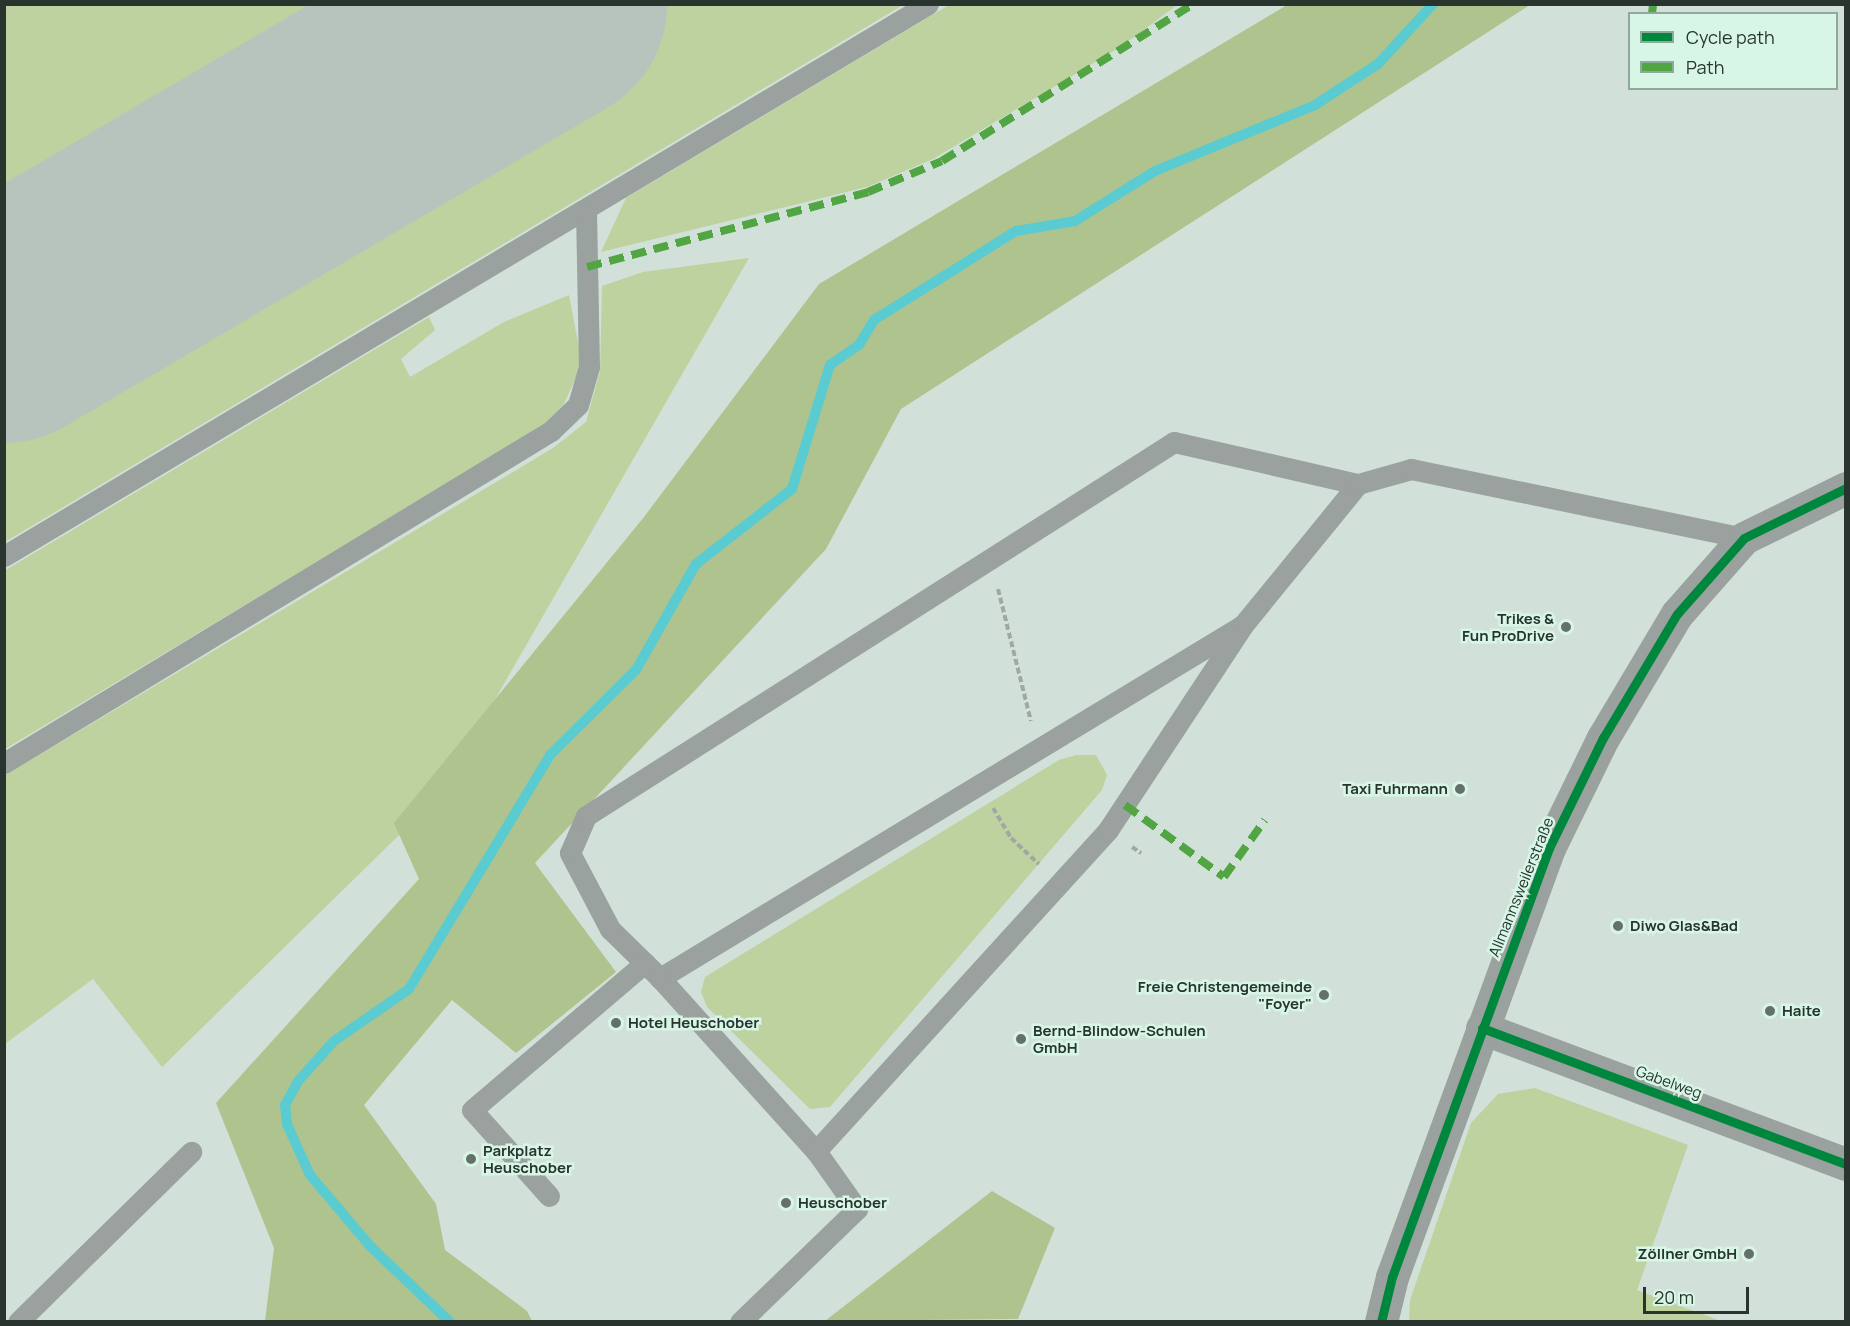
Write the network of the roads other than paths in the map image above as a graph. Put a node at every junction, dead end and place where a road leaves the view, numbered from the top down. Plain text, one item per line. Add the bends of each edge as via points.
1 (928, 4) edge
2 (586, 210) junction
3 (1358, 484) junction
4 (1845, 488) edge
5 (1744, 538) junction
6 (4, 556) edge
7 (1243, 625) junction
8 (4, 763) edge
9 (652, 971) junction
10 (1482, 1028) junction
11 (816, 1151) junction
12 (191, 1152) dead end
13 (1845, 1164) edge
14 (549, 1196) dead end
15 (18, 1322) edge
16 (740, 1322) edge
17 (1382, 1322) edge

1 - 2 lane
2 - 6 lane
2 - 8 lane via 590,367 571,412 550,431
3 - 5 lane via 1411,469
3 - 7 lane
3 - 9 lane via 1174,442 586,816 570,853 610,929
4 - 5 street, Allmannsweilerstraße
5 - 10 street, Allmannsweilerstraße via 1677,614 1604,738 1549,848
7 - 9 lane via 979,785
7 - 11 lane via 1108,830
9 - 11 lane
9 - 14 lane via 472,1110
10 - 13 street, Gabelweg
10 - 17 street, Allmannsweilerstraße
11 - 16 lane via 857,1209
12 - 15 lane

